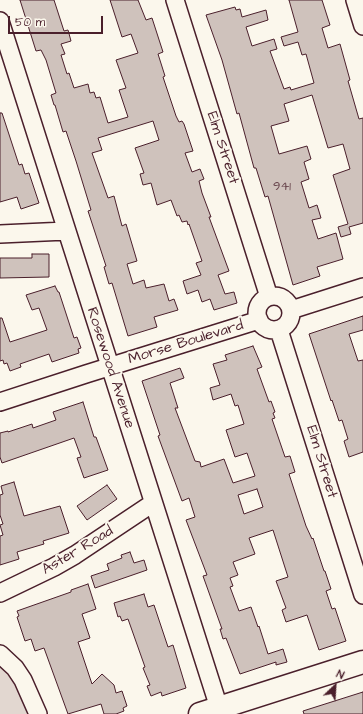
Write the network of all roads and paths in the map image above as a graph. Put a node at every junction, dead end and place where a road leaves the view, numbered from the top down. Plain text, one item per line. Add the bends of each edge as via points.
1 (175, 0) edge
2 (355, 0) edge
3 (0, 22) edge
4 (363, 26) edge
5 (66, 231) junction
6 (0, 234) edge
7 (363, 287) edge
8 (269, 297) junction
9 (291, 310) junction
10 (259, 320) junction
11 (279, 330) junction
12 (110, 367) junction
13 (0, 402) edge
14 (153, 503) junction
15 (0, 593) edge
16 (363, 595) edge
17 (0, 654) edge
18 (363, 662) edge
19 (213, 712) edge
20 (38, 714) edge

1 - 8 street, Elm Street
2 - 4 street
3 - 5 street, Rosewood Avenue
5 - 6 street
5 - 12 street, Rosewood Avenue
7 - 9 street
8 - 9 street via 275,296 286,300
8 - 10 street via 260,304 257,315
9 - 11 street via 289,322
10 - 11 street via 267,329
10 - 12 street, Morse Boulevard
11 - 16 street, Elm Street
12 - 13 street, Morse Boulevard
12 - 14 street, Rosewood Avenue
14 - 15 street, Aster Road via 75,555
14 - 19 street, Rosewood Avenue
17 - 20 street via 23,680
18 - 19 main road

